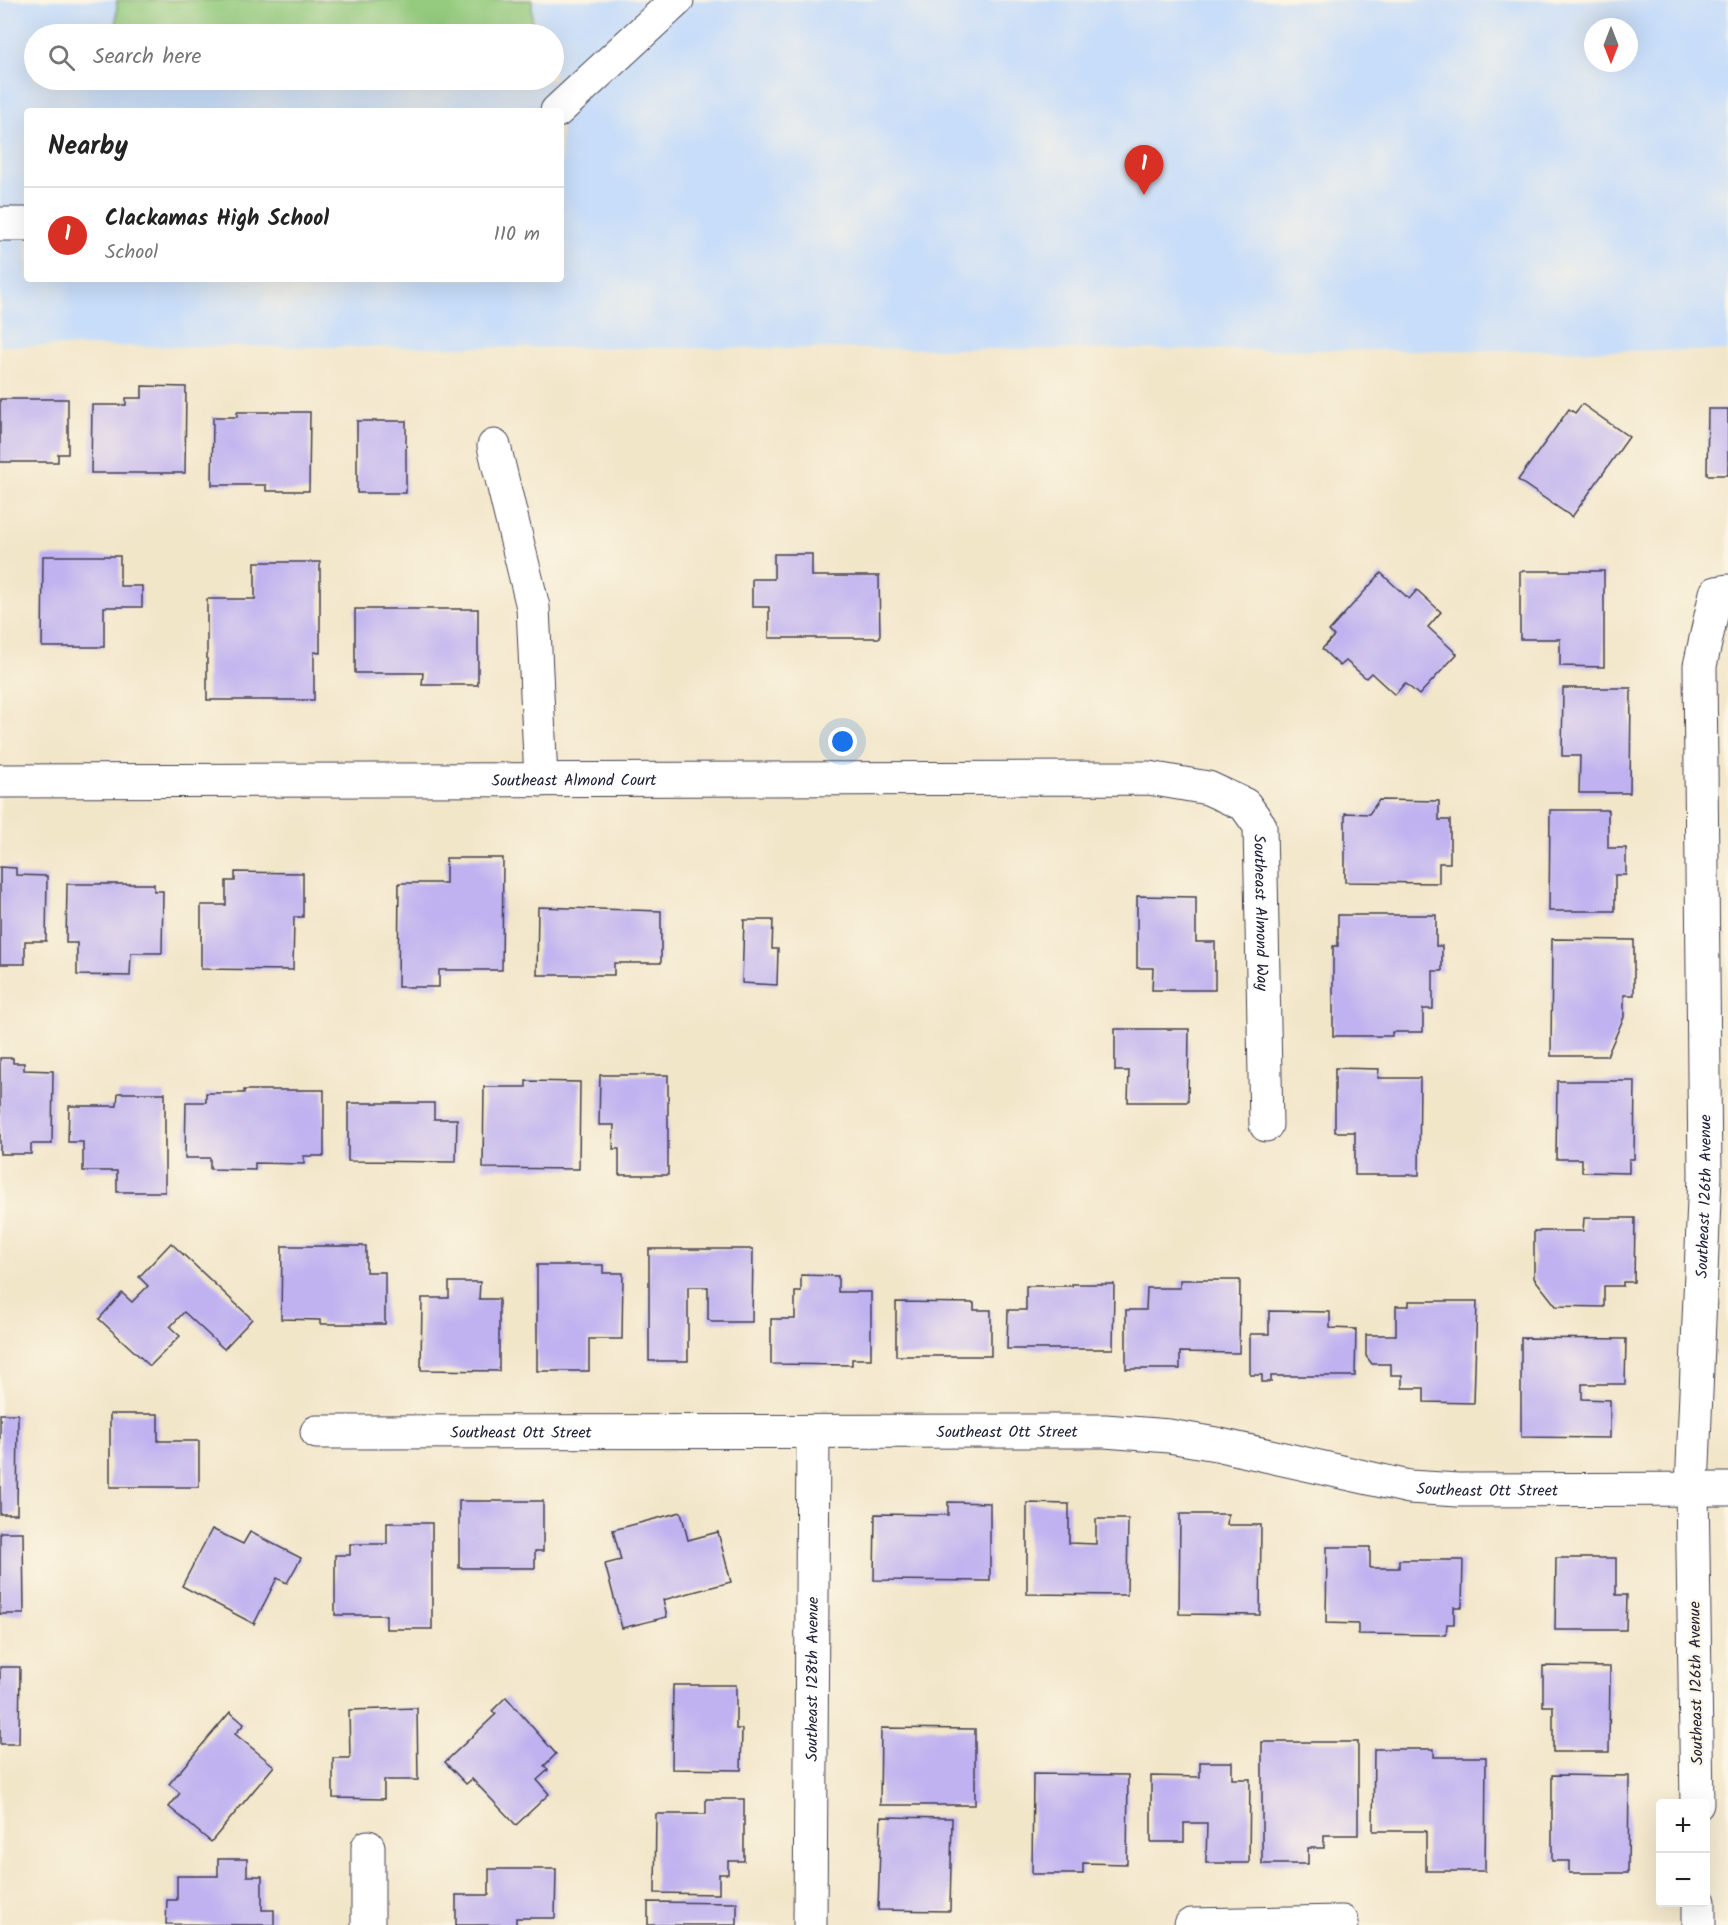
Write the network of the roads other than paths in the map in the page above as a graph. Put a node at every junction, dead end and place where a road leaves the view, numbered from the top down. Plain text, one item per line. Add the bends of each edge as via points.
1 (677, 0) edge
2 (560, 108) edge
3 (0, 224) edge
4 (24, 224) edge
5 (495, 446) dead end
6 (1722, 592) edge
7 (1149, 778) joint
8 (541, 780) junction
9 (0, 781) edge
10 (1266, 1125) dead end
11 (1716, 1177) edge
12 (317, 1432) dead end
13 (813, 1433) junction
14 (1692, 1489) junction
15 (1728, 1489) edge
16 (1697, 1799) edge
17 (368, 1847) dead end
18 (1699, 1907) edge
19 (1342, 1922) dead end
20 (1265, 1923) edge
21 (368, 1925) edge
22 (810, 1925) edge
23 (1191, 1925) edge
24 (1699, 1925) edge

1 - 2 street
3 - 4 street
5 - 8 street via 533,607
6 - 11 street, Southeast 126th Avenue via 1700,666
7 - 8 street, Southeast Almond Court
7 - 10 street, Southeast Almond Way via 1208,788 1245,805 1260,826
8 - 9 street, Southeast Almond Court
11 - 14 street, Southeast 126th Avenue
12 - 13 street, Southeast Ott Street
13 - 14 street, Southeast Ott Street via 1105,1431 1216,1444 1409,1487
13 - 22 street, Southeast 128th Avenue
14 - 15 street, Southeast Ott Street
14 - 16 street, Southeast 126th Avenue
17 - 21 street
18 - 24 street
19 - 20 street
20 - 23 street

